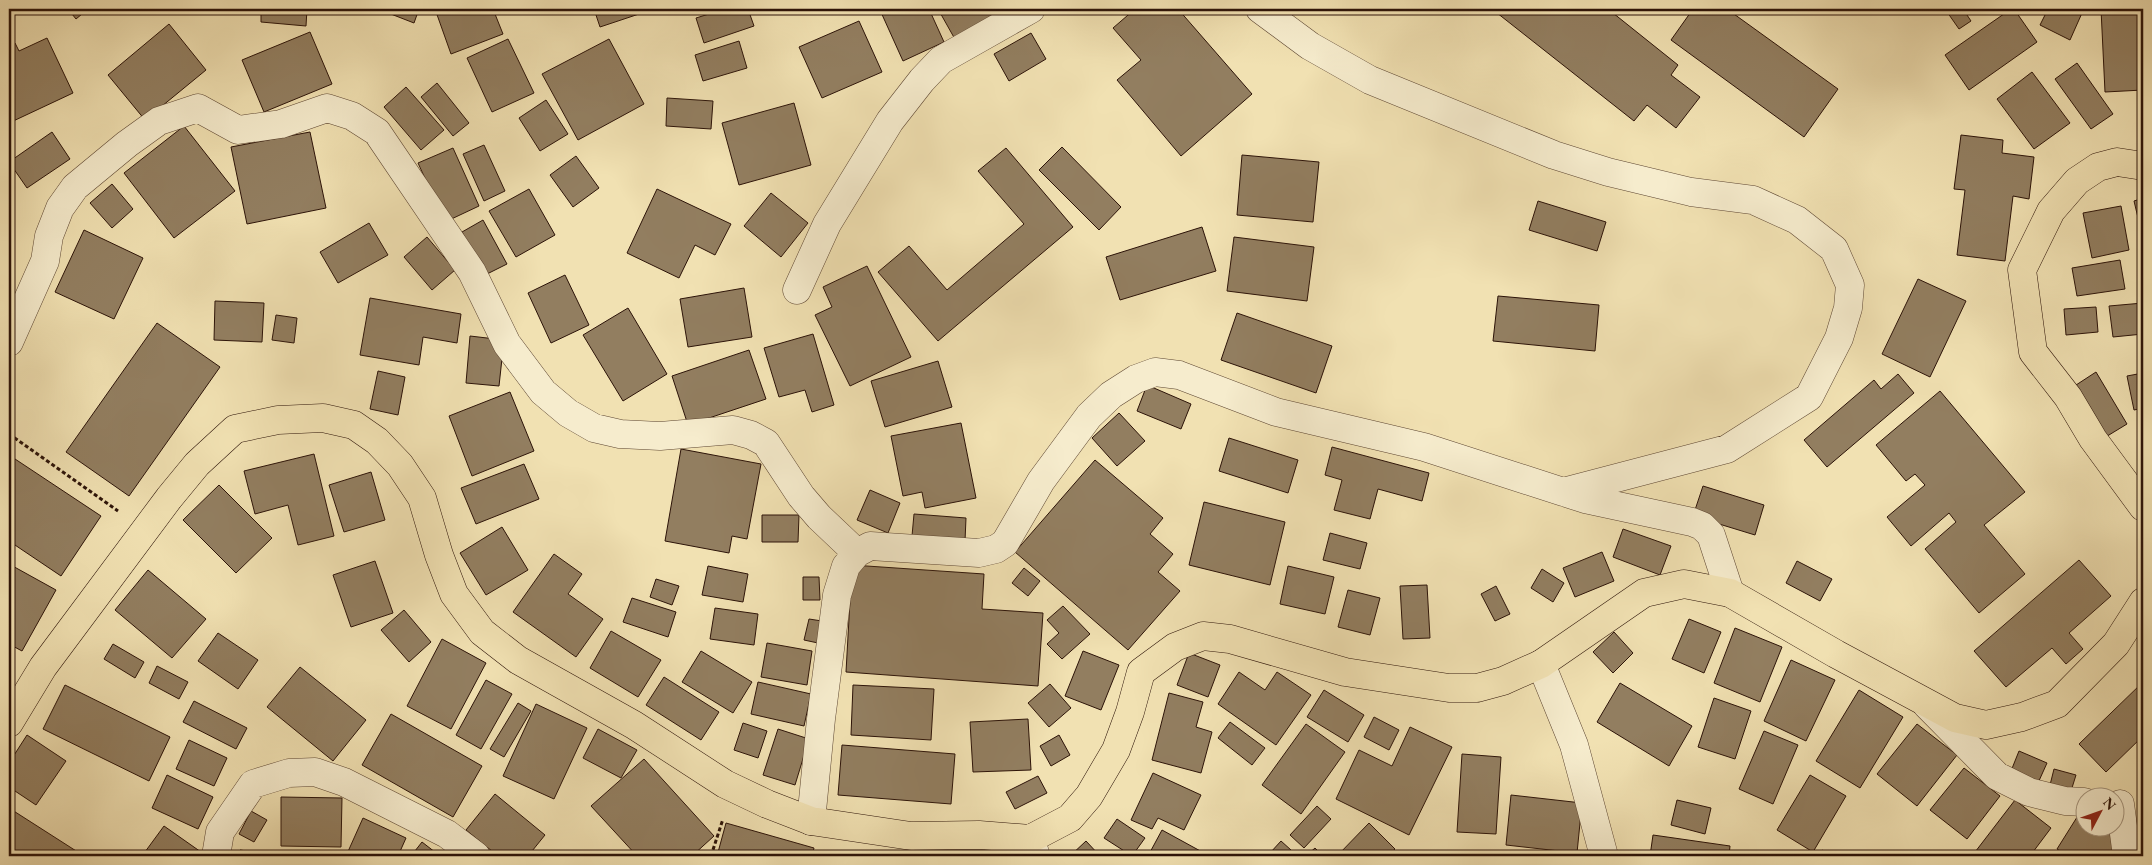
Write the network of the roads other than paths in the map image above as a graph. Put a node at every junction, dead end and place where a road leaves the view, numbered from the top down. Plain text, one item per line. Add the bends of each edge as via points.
1 (1031, 9) edge
2 (1260, 9) edge
3 (2143, 166) edge
4 (797, 290) dead end
5 (9, 342) edge
6 (1563, 492) junction
7 (2143, 508) edge
8 (857, 553) junction
9 (1730, 593) junction
10 (2143, 602) edge
11 (1541, 664) junction
12 (1920, 699) junction
13 (9, 723) edge
14 (2074, 801) edge
15 (2126, 802) edge
16 (811, 821) junction
17 (1033, 848) edge
18 (216, 856) edge
19 (476, 856) edge
20 (1604, 856) edge
21 (2127, 856) edge

1 - 4 street via 941,60 922,80 890,121 827,224
2 - 6 street via 1310,46 1370,80 1554,155 1608,172 1691,192 1753,200 1797,220 1834,249 1850,285 1848,308 1839,338 1809,397 1727,449
3 - 7 main road via 2117,162 2098,166 2077,182 2051,211 2022,270 2033,352 2068,397 2093,439
5 - 8 street via 45,261 49,236 60,208 76,188 127,144 159,121 198,108 238,130 280,124 327,108 352,116 377,132 472,272 507,344 544,392 568,413 594,428 620,434 660,436 733,430 751,435 766,443 801,496
6 - 8 street via 1424,447 1276,412 1179,376 1155,372 1136,379 1111,395 1089,416 1041,481 1005,543 996,549 979,553 870,546
6 - 9 street via 1702,526 1711,535
8 - 16 street via 846,566 837,595
9 - 11 main road via 1684,584 1644,593
9 - 12 main road
10 - 12 main road via 2116,644 2057,704 1986,725 1955,718
11 - 17 main road via 1503,681 1477,688 1449,688 1344,672 1230,639 1204,636 1175,647 1141,672 1116,750 1089,796 1070,818
11 - 20 street via 1574,745
12 - 14 street via 1996,776 2029,792
13 - 16 main road via 43,667 197,464 235,429 278,420 323,418 354,425 394,459 422,498 454,594 482,632 518,660 634,725 733,788
15 - 21 street
16 - 17 main road via 911,836 979,835
18 - 19 street via 220,832 253,784 289,773 315,772 344,782 446,834

